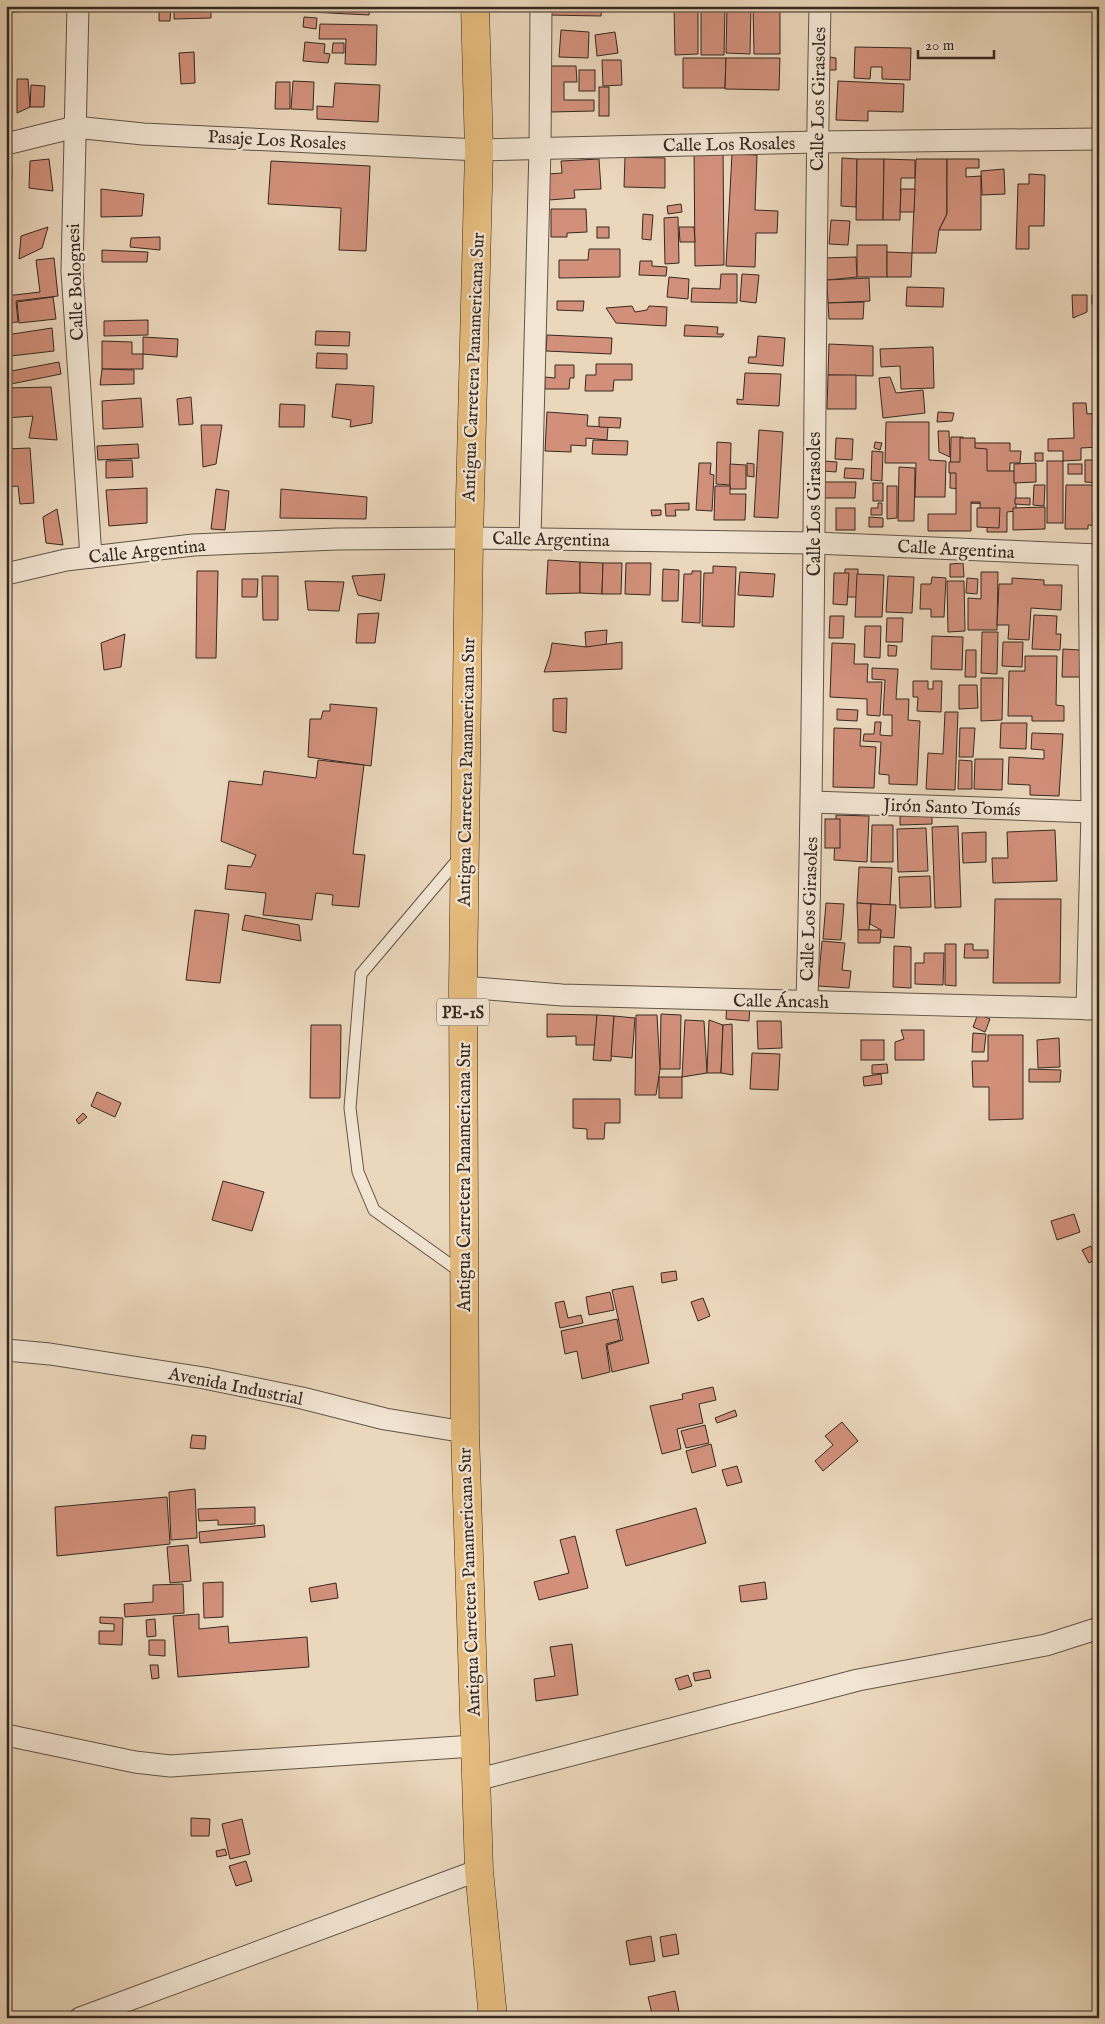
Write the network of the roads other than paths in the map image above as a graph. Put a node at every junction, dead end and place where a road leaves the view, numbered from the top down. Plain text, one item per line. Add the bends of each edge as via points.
1 (78, 6) edge
2 (475, 6) edge
3 (540, 6) edge
4 (820, 6) edge
5 (75, 127) junction
6 (1099, 139) edge
7 (817, 142) junction
8 (6, 144) edge
9 (540, 148) junction
10 (479, 150) junction
11 (469, 538) junction
12 (530, 539) junction
13 (814, 543) junction
14 (1094, 555) edge
15 (91, 557) junction
16 (6, 574) edge
17 (1095, 780) edge
18 (812, 802) junction
19 (1092, 812) junction
20 (464, 852) junction
21 (463, 986) junction
22 (807, 1001) junction
23 (1093, 1009) edge
24 (465, 1276) junction
25 (6, 1350) edge
26 (465, 1432) junction
27 (1099, 1628) edge
28 (6, 1735) edge
29 (474, 1746) junction
30 (476, 1780) junction
31 (479, 1870) junction
32 (80, 2018) edge
33 (493, 2018) edge

1 - 5 street, Calle Bolognesi
2 - 10 highway, Antigua Carretera Panamericana Sur / PE-1S
3 - 9 street
4 - 7 street, Calle Los Girasoles
5 - 8 street, Pasaje Los Rosales
5 - 10 street, Pasaje Los Rosales via 143,134
5 - 15 street, Calle Bolognesi via 72,271
6 - 7 street, Calle Los Rosales
7 - 9 street, Calle Los Rosales
7 - 13 street, Calle Los Girasoles
9 - 10 street, Calle Los Rosales
9 - 12 street
10 - 11 highway, Antigua Carretera Panamericana Sur / PE-1S
11 - 12 street, Calle Argentina
11 - 15 street, Calle Argentina via 193,545
11 - 20 highway, Antigua Carretera Panamericana Sur / PE-1S
12 - 13 street, Calle Argentina
13 - 14 street, Calle Argentina
13 - 18 street, Calle Los Girasoles
14 - 17 street
15 - 16 street, Calle Argentina
17 - 19 street
18 - 19 street, Jirón Santo Tomás
18 - 22 street, Calle Los Girasoles
19 - 23 street
20 - 21 highway, Antigua Carretera Panamericana Sur / PE-1S
20 - 24 lane via 361,974 350,1108 358,1172 374,1210
21 - 22 street, Calle Áncash via 562,995
21 - 24 highway, Antigua Carretera Panamericana Sur / PE-1S
22 - 23 street, Calle Áncash
24 - 26 highway, Antigua Carretera Panamericana Sur / PE-1S
25 - 26 street, Avenida Industrial via 204,1378 385,1419
26 - 29 highway, Antigua Carretera Panamericana Sur / PE-1S
27 - 30 street via 1046,1645 858,1680
28 - 29 street via 135,1762 170,1766
29 - 30 highway, Antigua Carretera Panamericana Sur / PE-1S
30 - 31 highway, Antigua Carretera Panamericana Sur / PE-1S
31 - 32 street
31 - 33 highway, Antigua Carretera Panamericana Sur / PE-1S

